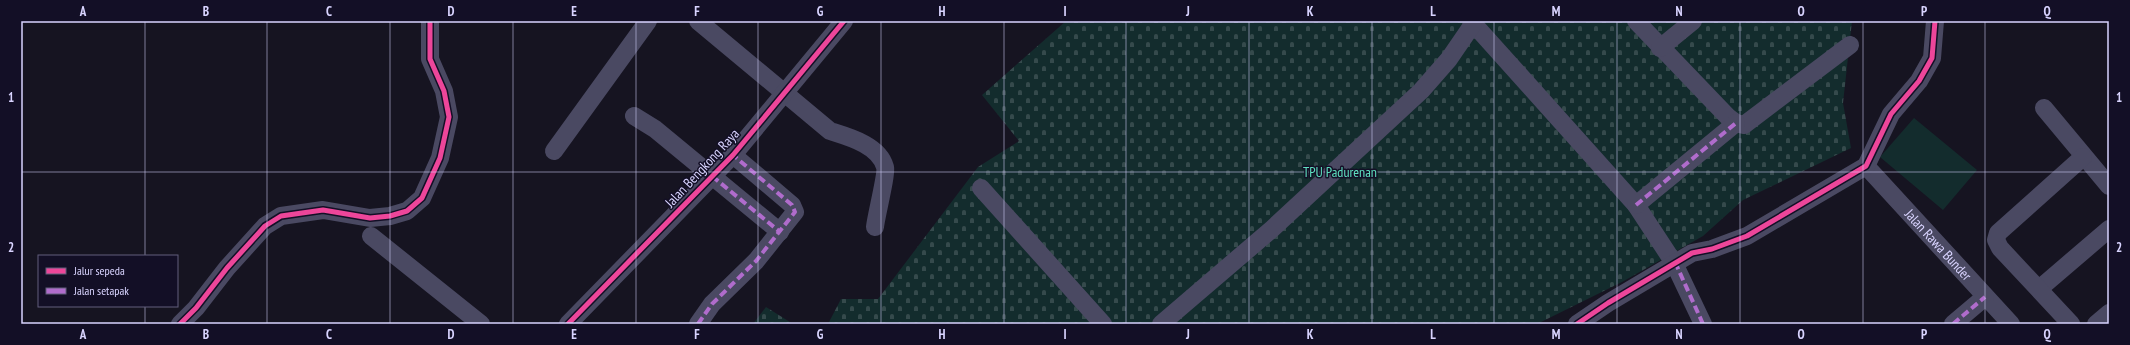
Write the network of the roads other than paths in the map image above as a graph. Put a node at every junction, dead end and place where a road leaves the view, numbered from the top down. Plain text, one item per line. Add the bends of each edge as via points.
1 (430, 21) edge
2 (648, 21) edge
3 (698, 21) edge
4 (844, 21) edge
5 (1636, 21) edge
6 (1693, 21) edge
7 (1935, 21) edge
8 (1472, 23) edge
9 (1850, 45) dead end
10 (1660, 48) junction
11 (784, 92) junction
12 (2044, 108) dead end
13 (634, 116) dead end
14 (1736, 123) junction
15 (554, 151) dead end
16 (733, 155) junction
17 (2083, 157) junction
18 (1866, 166) junction
19 (712, 176) junction
20 (2109, 186) edge
21 (981, 188) dead end
22 (1636, 205) junction
23 (875, 227) dead end
24 (2109, 229) edge
25 (780, 232) junction
26 (372, 236) dead end
27 (1674, 263) junction
28 (2038, 289) junction
29 (1984, 297) junction
30 (2109, 313) edge
31 (180, 324) edge
32 (481, 324) edge
33 (568, 324) edge
34 (698, 324) edge
35 (1103, 324) edge
36 (1161, 324) edge
37 (1577, 324) edge
38 (1703, 324) edge
39 (1953, 324) edge
40 (2011, 324) edge
41 (2071, 324) edge
42 (2096, 324) edge

1 - 31 street via 430,59 444,91 449,117 440,158 422,198 407,211 390,216 370,218 323,210 281,216 265,226
2 - 15 street
3 - 11 street
4 - 11 street, Jalan Bengkong Raya
5 - 10 street
6 - 10 street
7 - 18 street via 1932,58 1919,81 1891,114
8 - 22 street
8 - 36 street via 1449,59 1421,91 1272,229
9 - 14 street via 1744,126
10 - 14 street
11 - 16 street, Jalan Bengkong Raya
11 - 23 street via 830,131 877,152 885,167
12 - 17 street
13 - 19 street
14 - 22 street
16 - 19 street, Jalan Bengkong Raya
16 - 25 street via 792,205 795,212
17 - 20 street
17 - 28 street via 1998,233 1996,240 2000,248
18 - 27 street via 1747,236 1712,249 1692,253
18 - 29 street, Jalan Rawa Bunder
19 - 25 street
19 - 33 street, Jalan Bengkong Raya
21 - 35 street
22 - 27 street
24 - 28 street
25 - 34 street via 756,261 712,304
26 - 32 street
27 - 37 street via 1608,302
27 - 38 street
28 - 41 street
29 - 39 street
29 - 40 street, Jalan Rawa Bunder
30 - 42 street

